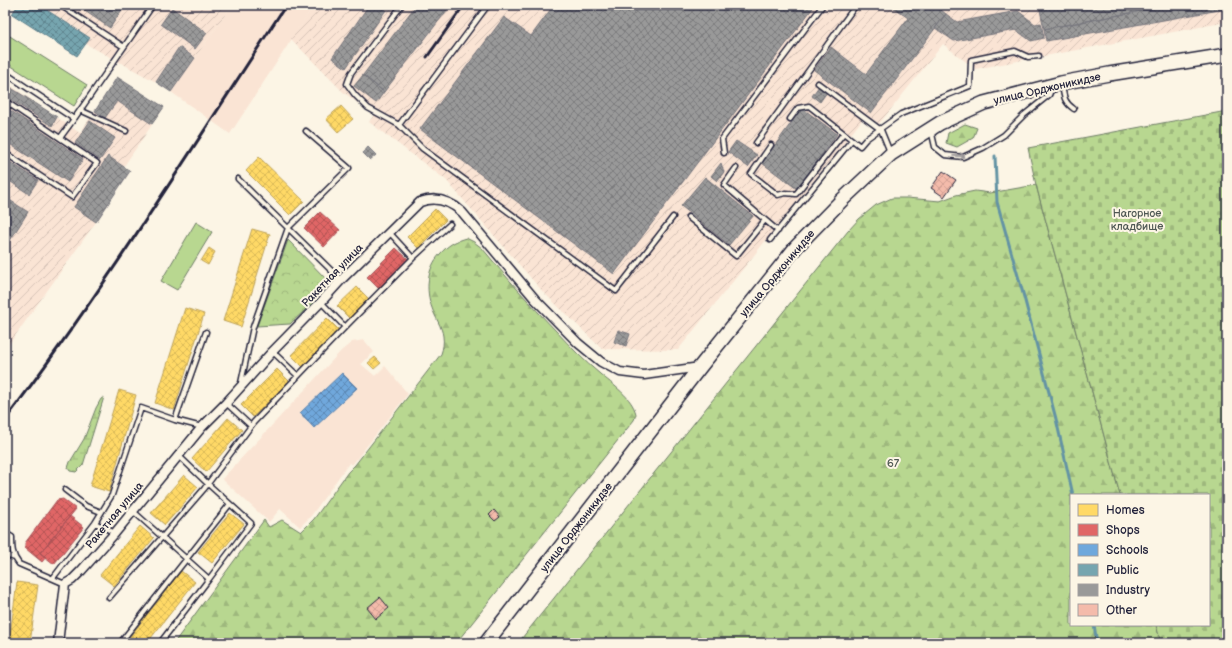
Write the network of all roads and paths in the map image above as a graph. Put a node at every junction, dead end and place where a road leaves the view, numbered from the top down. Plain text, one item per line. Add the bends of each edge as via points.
1 (60, 5) edge
2 (153, 5) edge
3 (402, 5) edge
4 (488, 5) edge
5 (824, 5) edge
6 (856, 5) edge
7 (124, 46) junction
8 (1227, 55) edge
9 (1039, 56) dead end
10 (5, 73) edge
11 (818, 83) dead end
12 (1058, 84) junction
13 (5, 101) edge
14 (1074, 109) dead end
15 (80, 110) junction
16 (74, 119) junction
17 (790, 119) dead end
18 (940, 124) junction
19 (399, 125) junction
20 (881, 130) junction
21 (126, 131) dead end
22 (306, 131) dead end
23 (843, 134) junction
24 (60, 138) junction
25 (851, 141) junction
26 (756, 143) dead end
27 (771, 145) dead end
28 (5, 153) edge
29 (724, 153) dead end
30 (892, 154) junction
31 (736, 168) dead end
32 (238, 179) dead end
33 (673, 217) dead end
34 (688, 217) dead end
35 (765, 220) junction
36 (450, 224) dead end
37 (288, 228) junction
38 (778, 231) junction
39 (389, 232) junction
40 (770, 240) dead end
41 (413, 258) junction
42 (341, 280) junction
43 (321, 302) junction
44 (345, 327) junction
45 (206, 332) dead end
46 (272, 352) junction
47 (700, 367) junction
48 (298, 376) junction
49 (240, 387) junction
50 (226, 403) junction
51 (175, 420) junction
52 (251, 426) junction
53 (202, 427) junction
54 (178, 456) junction
55 (208, 484) junction
56 (65, 490) dead end
57 (230, 504) junction
58 (132, 511) junction
59 (101, 512) junction
60 (95, 523) junction
61 (5, 533) edge
62 (115, 533) junction
63 (162, 537) junction
64 (5, 555) edge
65 (15, 558) junction
66 (187, 559) junction
67 (53, 578) junction
68 (209, 579) junction
69 (66, 584) junction
70 (109, 598) dead end
71 (58, 643) edge
72 (120, 643) edge
73 (160, 643) edge
74 (486, 643) edge

1 - 7 lane
2 - 7 lane
3 - 19 lane via 351,73 347,84 368,108
4 - 19 lane
5 - 29 lane via 722,139
6 - 26 lane
7 - 15 lane
8 - 12 main road, улица Орджоникидзе
9 - 20 lane via 1028,57 1015,51 971,60 970,86 902,114
10 - 16 lane
11 - 20 lane
12 - 14 lane via 1065,100
12 - 18 main road, улица Орджоникидзе via 984,103
18 -> 12 lane via 932,134 935,147 946,155 963,157 1004,134
13 - 24 lane
15 - 16 lane
15 - 21 lane
16 - 24 lane
17 - 23 lane via 798,108 809,106
18 - 30 main road, улица Орджоникидзе
19 - 33 lane via 423,149 616,291
20 - 25 lane via 860,146
20 - 30 lane
22 - 37 lane via 349,168
23 - 25 lane
23 - 27 lane via 796,194 778,195 751,174
24 - 28 lane via 97,163 72,197
25 - 38 lane
30 - 47 main road, улица Орджоникидзе via 796,247
31 - 35 lane via 724,185
32 - 37 lane
34 - 35 lane via 736,256
35 - 38 lane
36 - 41 lane
37 - 42 lane
37 - 49 lane via 253,327
38 - 40 lane
39 - 41 lane
39 - 42 street, Ракетная улица
39 - 47 street, Ракетная улица via 420,202 434,198 449,202 462,212 535,299 600,362 620,372 644,375
41 - 44 lane
42 - 43 street, Ракетная улица
43 - 44 lane
43 - 46 street, Ракетная улица
44 - 48 lane
45 - 51 lane
46 - 48 lane
46 - 49 street, Ракетная улица
47 - 74 main road, улица Орджоникидзе
48 - 52 lane
49 - 50 street, Ракетная улица
50 - 52 lane
50 - 53 street, Ракетная улица
51 - 53 lane
51 - 59 lane via 141,408 112,495
52 - 55 lane
53 - 54 street, Ракетная улица
54 - 55 lane
54 - 58 street, Ракетная улица
55 - 57 lane
55 - 63 lane
56 - 59 lane via 86,506
57 - 66 lane
57 - 68 lane via 251,523
58 - 62 street, Ракетная улица
58 - 63 lane
59 - 60 lane
60 - 62 lane
60 - 67 lane
61 - 65 lane via 12,537
62 - 69 street, Ракетная улица via 81,572
63 - 66 lane
63 - 70 lane
64 - 65 lane
65 - 67 lane via 19,564
66 - 68 lane
66 - 72 lane
67 - 69 lane
68 - 73 lane
69 - 71 street

